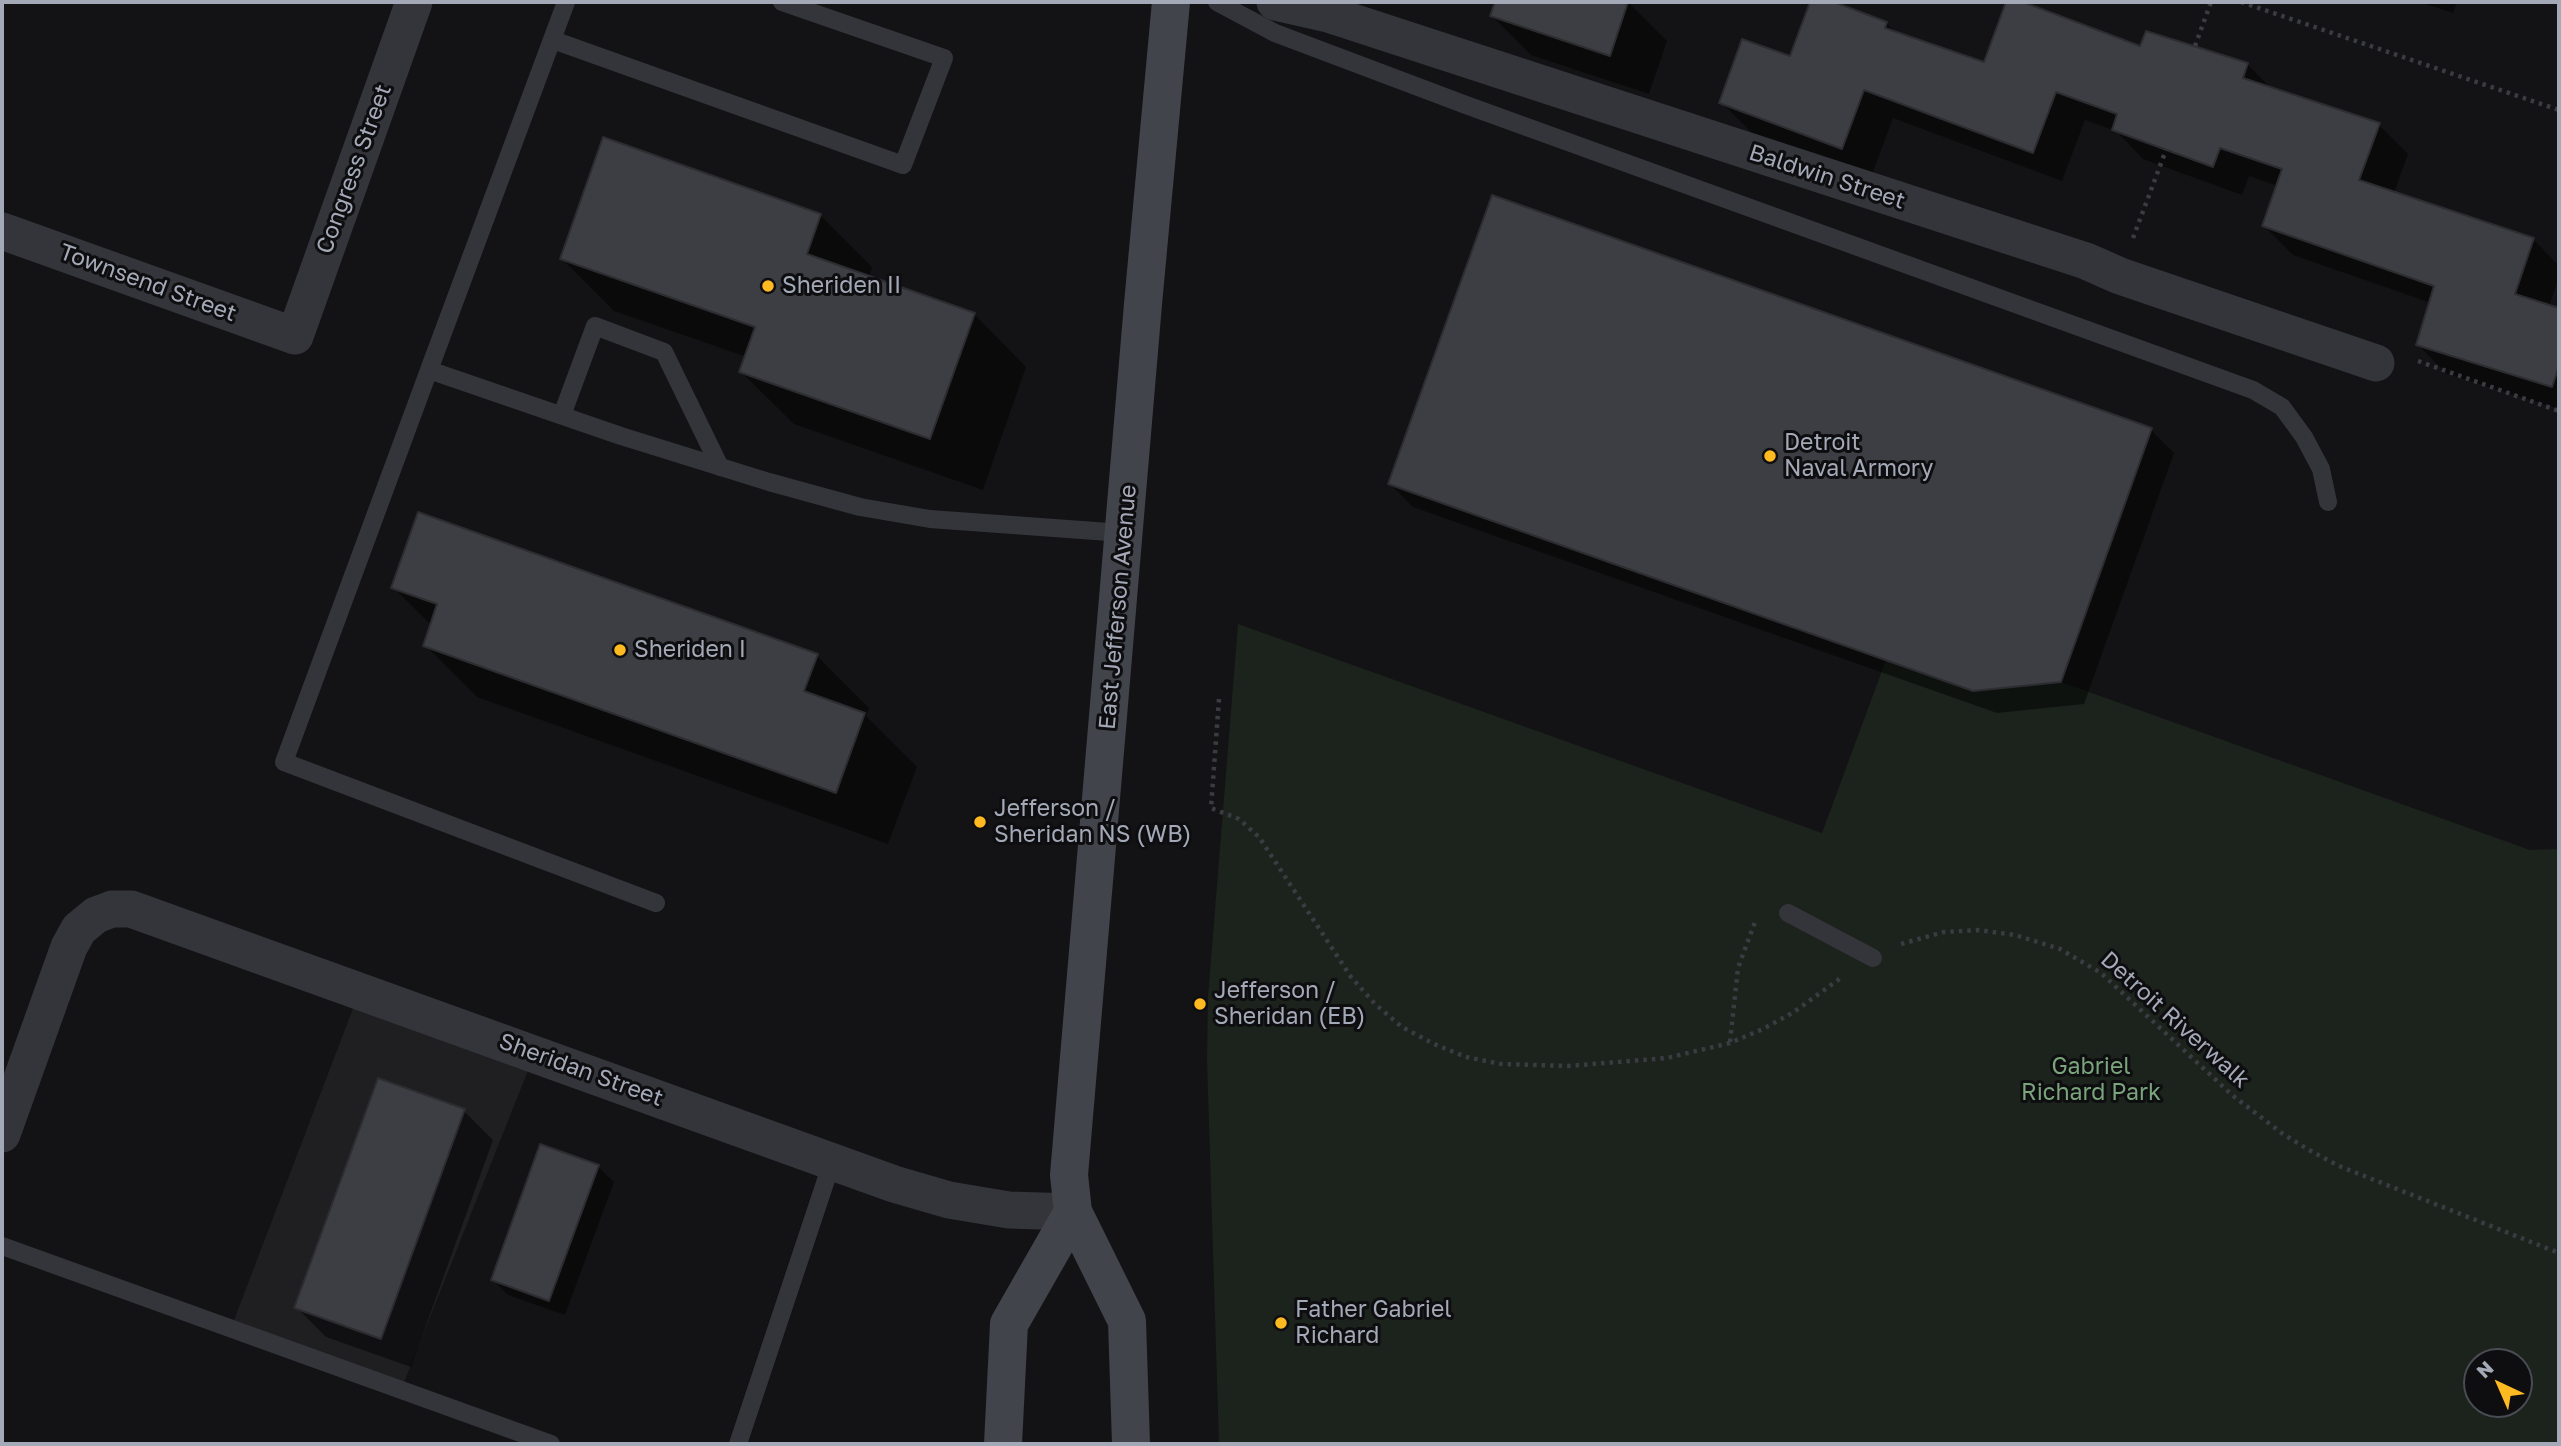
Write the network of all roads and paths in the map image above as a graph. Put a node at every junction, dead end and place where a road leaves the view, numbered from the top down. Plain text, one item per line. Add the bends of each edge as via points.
1 (414, 2) edge
2 (566, 2) edge
3 (782, 2) edge
4 (1171, 2) edge
5 (1217, 2) edge
6 (1275, 2) edge
7 (2211, 2) edge
8 (2241, 2) edge
9 (553, 40) junction
10 (2195, 46) dead end
11 (2559, 110) edge
12 (2166, 150) dead end
13 (2, 231) edge
14 (2120, 276) junction
15 (295, 336) joint
16 (2376, 363) joint
17 (429, 370) junction
18 (2559, 411) edge
19 (562, 415) junction
20 (720, 467) junction
21 (2328, 502) dead end
22 (1124, 533) junction
23 (1219, 699) dead end
24 (656, 903) dead end
25 (1788, 913) dead end
26 (1757, 917) dead end
27 (1873, 958) junction
28 (1730, 1043) junction
29 (2, 1134) edge
30 (832, 1161) junction
31 (1073, 1212) junction
32 (2, 1246) edge
33 (2559, 1253) edge
34 (551, 1444) edge
35 (737, 1444) edge
36 (1003, 1444) edge
37 (1130, 1444) edge

1 - 15 street, Congress Street
2 - 9 lane
3 - 9 lane via 944,58 904,165
4 - 22 main road, East Jefferson Avenue
5 - 21 lane via 1275,33 1466,105 2253,390 2282,407 2304,437 2321,469
6 - 14 street, Baldwin Street via 1354,23 2086,261
7 - 10 path
8 - 11 path
9 - 17 lane
12 - 14 path
13 - 15 street, Townsend Street
14 - 16 street, Baldwin Street
16 - 18 path via 2381,348
17 - 19 lane
17 - 24 lane via 284,762
19 - 20 lane
19 - 20 lane via 594,326 664,352
20 - 22 lane via 860,507 930,519
22 - 31 main road, East Jefferson Avenue via 1069,1175
23 - 28 path, Detroit Riverwalk via 1211,808 1239,819 1259,836 1351,977 1402,1027 1466,1057 1501,1064 1568,1066 1667,1058
25 - 27 lane
26 - 28 path via 1738,968
27 - 28 path, Detroit Riverwalk via 1794,1012
27 - 33 path, Detroit Riverwalk via 1910,940 1978,930 2060,949 2101,973 2232,1095 2283,1134 2339,1166
29 - 30 street, Sheridan Street via 79,929 96,915 131,909
30 - 31 street, Sheridan Street via 950,1200 1009,1210
30 - 35 lane
31 - 36 main road via 1009,1324
31 - 37 main road, East Jefferson Avenue via 1127,1321
32 - 34 lane

